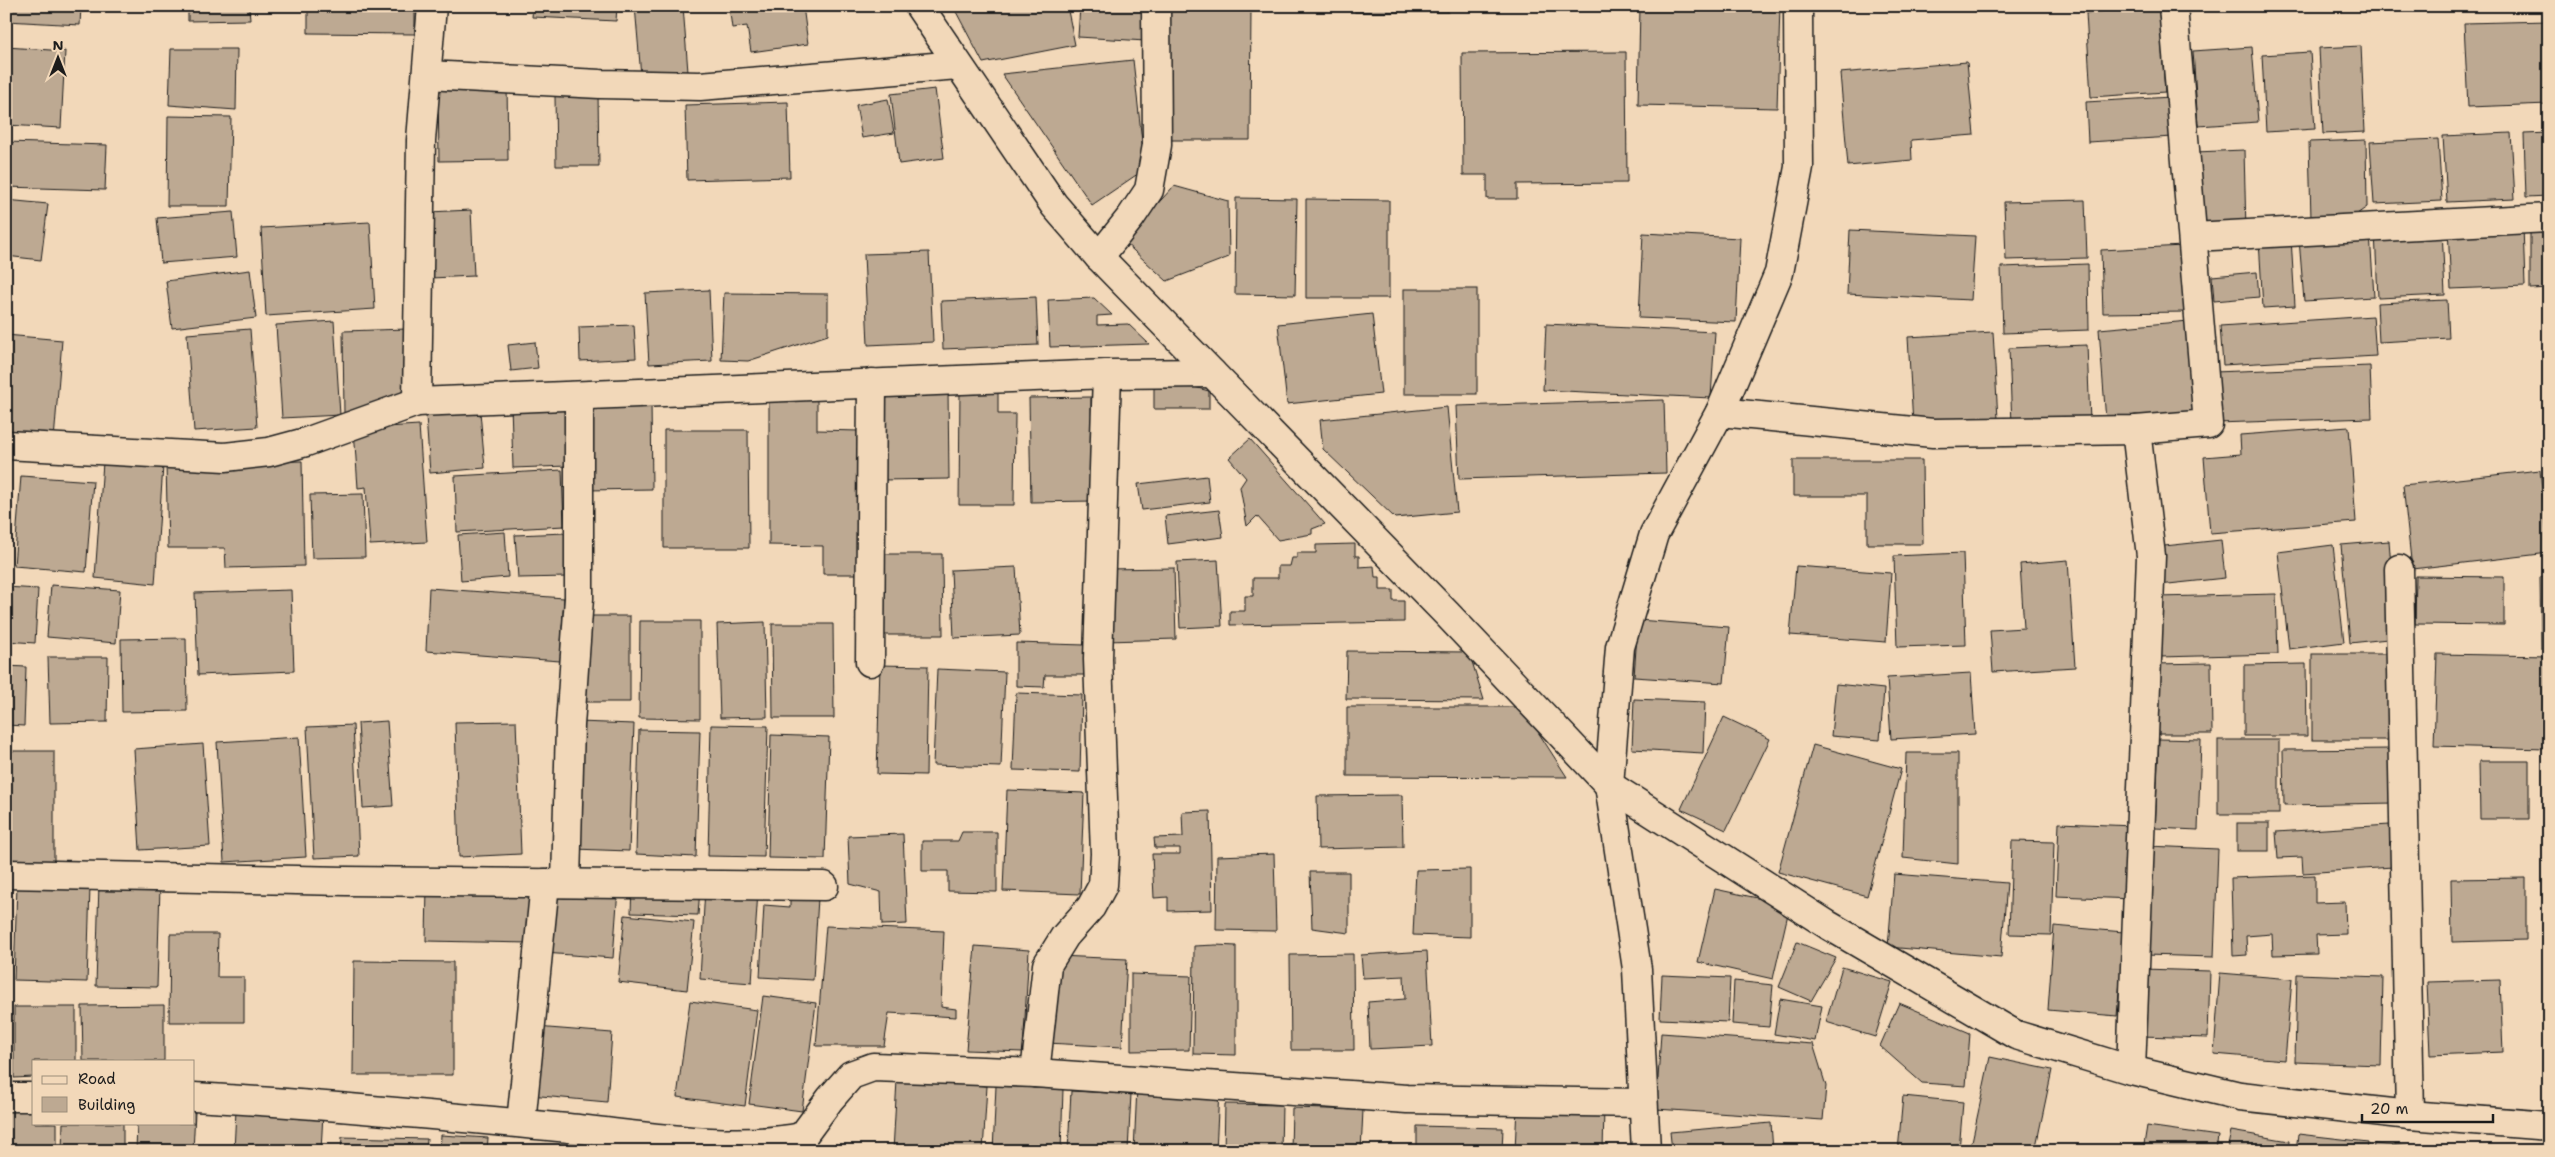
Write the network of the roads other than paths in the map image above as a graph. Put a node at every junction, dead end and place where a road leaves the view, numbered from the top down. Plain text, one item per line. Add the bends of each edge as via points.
1 (432, 6) edge
2 (919, 6) edge
3 (1156, 6) edge
4 (1798, 6) edge
5 (2173, 6) edge
6 (958, 65) junction
7 (426, 75) junction
8 (2549, 218) edge
9 (2193, 237) junction
10 (1099, 257) junction
11 (1212, 373) junction
12 (1107, 374) junction
13 (872, 383) junction
14 (579, 396) junction
15 (417, 402) junction
16 (1720, 412) junction
17 (2136, 430) junction
18 (6, 445) edge
19 (2399, 569) dead end
20 (870, 662) dead end
21 (1609, 785) junction
22 (6, 874) edge
23 (556, 883) junction
24 (824, 886) dead end
25 (2131, 1070) junction
26 (1035, 1073) junction
27 (32, 1096) edge
28 (6, 1097) edge
29 (195, 1098) edge
30 (1642, 1103) junction
31 (2410, 1115) junction
32 (521, 1123) junction
33 (2549, 1126) edge
34 (802, 1144) edge
35 (1646, 1151) edge

1 - 7 street
2 - 6 street
3 - 10 street via 1157,145 1149,190
4 - 16 street via 1800,167 1779,273
5 - 9 street
6 - 7 street via 700,86
6 - 10 street via 1054,205
7 - 15 street via 421,140
8 - 9 street
9 - 17 street via 2208,424
10 - 11 street
11 - 12 street
11 - 21 street
12 - 13 street
12 - 26 street via 1098,659 1105,854 1103,885 1091,908 1065,936 1047,965
13 - 14 street
13 - 20 street
14 - 15 street
14 - 23 street via 579,598
15 - 18 street via 306,442 269,452 225,457
16 - 17 street via 1933,433
16 - 21 street via 1654,534 1620,647
17 - 25 street via 2151,556
19 - 31 street
21 - 25 street via 1828,925 2016,1035
21 - 30 street via 1637,968
22 - 23 street
23 - 24 street
23 - 32 street
25 - 31 street via 2240,1096
26 - 30 street via 1407,1099
26 - 34 street via 873,1067 851,1075
27 - 28 street
29 - 32 street via 319,1104
30 - 35 street
31 - 33 street
32 - 34 street via 689,1139

